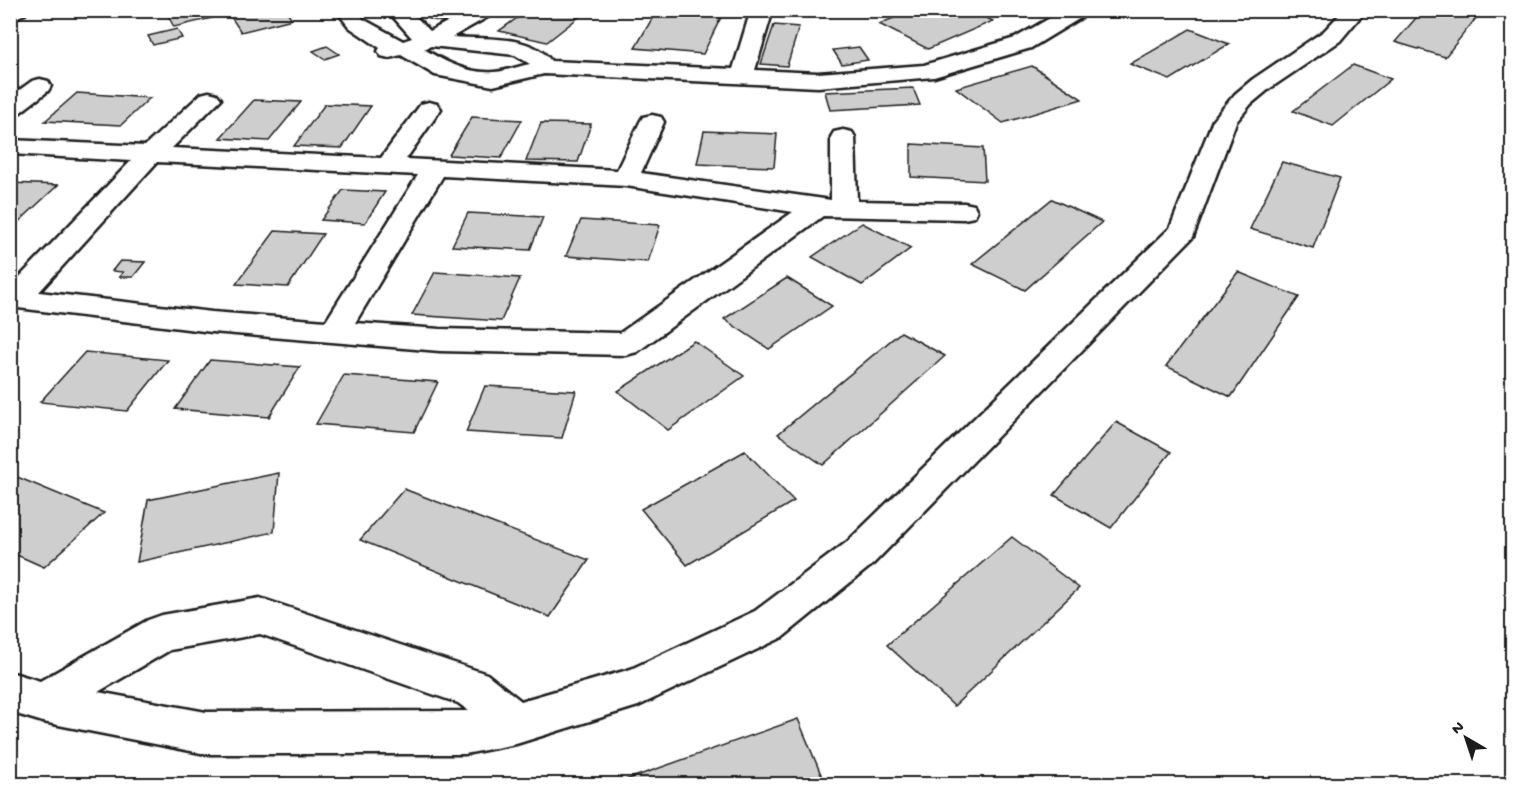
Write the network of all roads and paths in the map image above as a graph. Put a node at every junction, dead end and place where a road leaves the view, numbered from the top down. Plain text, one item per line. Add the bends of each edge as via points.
1 (18, 10) edge
2 (486, 10) edge
3 (764, 10) edge
4 (1080, 10) edge
5 (1356, 10) edge
6 (400, 12) edge
7 (349, 13) edge
8 (10, 14) edge
9 (428, 38) junction
10 (405, 50) junction
11 (544, 67) junction
12 (741, 77) junction
13 (40, 86) dead end
14 (209, 99) dead end
15 (10, 109) edge
16 (429, 110) dead end
17 (652, 122) dead end
18 (843, 137) dead end
19 (10, 147) edge
20 (150, 155) junction
21 (388, 166) junction
22 (435, 168) junction
23 (626, 178) junction
24 (831, 208) junction
25 (964, 211) dead end
26 (335, 331) junction
27 (27, 697) edge
28 (516, 723) junction

1 - 8 street
2 - 9 street
3 - 12 street
4 - 12 street via 1023,43 926,72 818,80
5 - 28 street via 1332,36 1243,99 1225,120 1183,231 860,553 769,624 638,686
6 - 9 street
7 - 10 street via 356,23
7 - 10 street via 347,42 377,52
9 - 10 street
9 - 11 street via 459,46 517,50 535,55
10 - 11 street via 442,70 493,80
11 - 12 street
13 - 15 street
14 - 20 street
16 - 21 street
17 - 23 street
18 - 24 street
19 - 20 street
20 - 21 street
20 - 26 street via 16,299 212,322
21 - 22 street
22 - 23 street
22 - 26 street
23 - 24 street
24 - 25 street
24 - 26 street via 626,344 440,340
27 - 28 street via 206,733 465,733
27 - 28 street via 162,633 260,616 472,688

